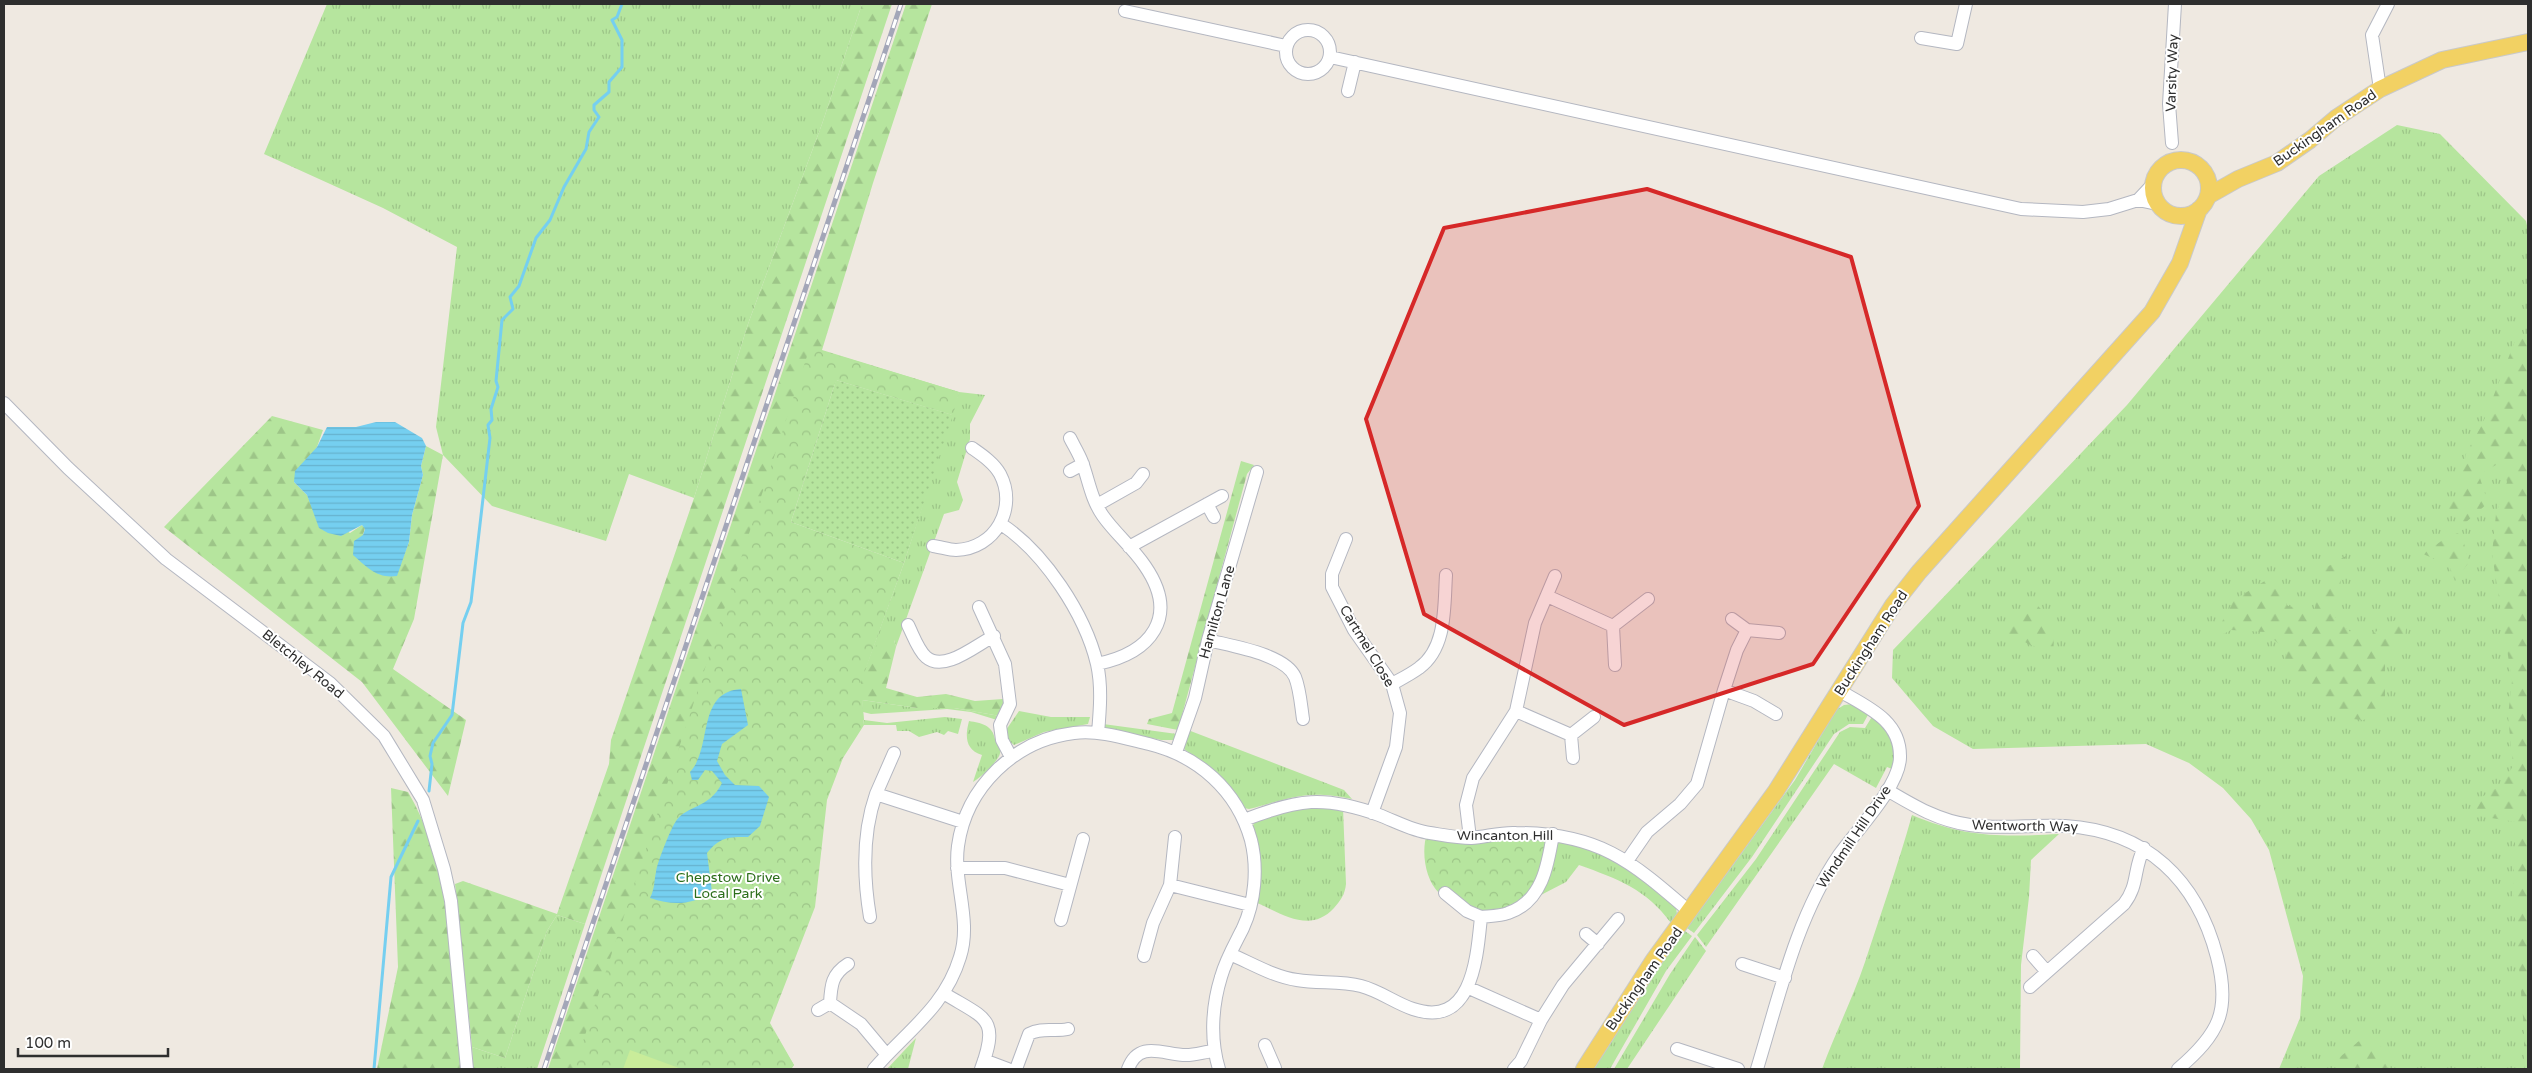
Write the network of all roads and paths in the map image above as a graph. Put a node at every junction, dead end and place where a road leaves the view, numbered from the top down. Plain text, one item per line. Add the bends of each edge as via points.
1 (1966, 4) edge
2 (2175, 4) edge
3 (2388, 4) edge
4 (1125, 11) dead end
5 (1921, 38) dead end
6 (2527, 43) edge
7 (1286, 46) junction
8 (1330, 57) junction
9 (1355, 62) junction
10 (2380, 88) junction
11 (1348, 91) dead end
12 (2172, 143) dead end
13 (2202, 170) junction
14 (2238, 179) junction
15 (2153, 184) junction
16 (2138, 200) junction
17 (2203, 202) junction
18 (2157, 204) junction
19 (2173, 215) junction
20 (2188, 243) junction
21 (4, 403) edge
22 (1070, 438) dead end
23 (972, 448) dead end
24 (1083, 464) junction
25 (1070, 471) dead end
26 (1257, 472) dead end
27 (1143, 474) dead end
28 (1222, 496) dead end
29 (1207, 504) junction
30 (1096, 505) junction
31 (1214, 517) dead end
32 (1002, 524) junction
33 (1346, 538) dead end
34 (933, 546) dead end
35 (1129, 547) junction
36 (1446, 575) dead end
37 (1555, 576) dead end
38 (1547, 596) junction
39 (1648, 599) dead end
40 (979, 607) dead end
41 (1732, 619) dead end
42 (908, 626) dead end
43 (1613, 626) junction
44 (1747, 630) junction
45 (1779, 633) dead end
46 (994, 636) junction
47 (1208, 640) junction
48 (1097, 664) junction
49 (1615, 665) dead end
50 (1392, 684) junction
51 (1724, 690) junction
52 (1840, 691) junction
53 (1516, 711) junction
54 (1776, 714) dead end
55 (1594, 717) dead end
56 (1303, 719) dead end
57 (1098, 733) junction
58 (1571, 735) junction
59 (1176, 752) junction
60 (894, 753) dead end
61 (1011, 757) junction
62 (1573, 758) dead end
63 (1887, 790) junction
64 (876, 794) junction
65 (1372, 813) junction
66 (1244, 820) junction
67 (964, 822) junction
68 (1553, 834) junction
69 (1175, 837) dead end
70 (1470, 838) junction
71 (1083, 839) dead end
72 (2144, 848) junction
73 (1627, 861) junction
74 (957, 868) junction
75 (1170, 885) junction
76 (1070, 886) junction
77 (1445, 893) dead end
78 (1250, 906) junction
79 (1690, 912) junction
80 (870, 917) dead end
81 (1481, 917) junction
82 (1618, 919) dead end
83 (1060, 920) dead end
84 (1586, 934) dead end
85 (1598, 944) junction
86 (1230, 954) junction
87 (1144, 956) dead end
88 (2033, 956) dead end
89 (848, 964) dead end
90 (1742, 964) dead end
91 (2047, 972) junction
92 (1785, 978) junction
93 (2030, 986) dead end
94 (1468, 988) junction
95 (945, 994) junction
96 (830, 1003) junction
97 (818, 1010) dead end
98 (1541, 1020) junction
99 (1068, 1029) dead end
100 (1265, 1045) dead end
101 (1677, 1049) dead end
102 (1213, 1051) junction
103 (887, 1055) junction
104 (982, 1065) edge
105 (467, 1069) edge
106 (874, 1069) edge
107 (1008, 1069) edge
108 (1016, 1069) edge
109 (1128, 1069) edge
110 (1219, 1069) edge
111 (1275, 1069) edge
112 (1514, 1069) edge
113 (1584, 1069) edge
114 (1738, 1069) edge
115 (1757, 1069) edge
116 (2178, 1069) edge

1 - 5 street via 1957,44
2 - 12 street, Varsity Way via 2169,104
3 - 10 street via 2372,35
4 - 7 street
6 - 10 main road, Buckingham Road via 2442,60
7 - 8 street via 1294,33 1317,31 1328,42
7 - 8 street via 1286,60 1302,74 1322,69
8 - 9 street
9 - 11 street
9 - 16 street via 2021,209 2083,212
10 - 14 main road, Buckingham Road via 2277,163
13 - 14 main road
13 - 15 main road via 2188,161 2175,160 2163,166
13 - 17 main road via 2207,179
14 - 17 main road, Buckingham Road
15 - 16 street
15 - 18 main road
16 - 18 street
17 - 19 main road via 2187,216
17 - 20 main road, Buckingham Road
18 - 19 main road
19 - 20 main road
20 - 52 main road, Buckingham Road via 2170,283 2152,312 1919,572 1893,605
21 - 105 street, Bletchley Road via 68,468 166,558 330,683 384,736 423,800 444,869 451,901
22 - 24 street
23 - 32 street via 1005,471 1006,506
24 - 25 street
24 - 30 street
26 - 47 street, Hamilton Lane
27 - 30 street via 1136,483
28 - 29 street
29 - 31 street
29 - 35 street
30 - 35 street
32 - 34 street via 990,538 955,556
32 - 48 street via 1027,545 1067,596 1085,630
33 - 50 street, Cartmel Close via 1332,574 1332,587 1354,630
35 - 48 street via 1154,583 1160,600 1160,618 1153,633 1131,654
36 - 50 street via 1441,630 1435,650 1420,668
37 - 38 street
38 - 43 street
38 - 53 street via 1535,623
39 - 43 street
40 - 46 street
41 - 44 street
42 - 46 street via 924,656 934,662 946,662
43 - 49 street
44 - 45 street
44 - 51 street
46 - 61 street via 1005,664 1010,704 1000,725 1002,740
47 - 56 street via 1287,665 1294,677
47 - 59 street, Hamilton Lane via 1195,698
48 - 57 street via 1101,696
50 - 65 street, Cartmel Close via 1400,713 1396,747
51 - 54 street via 1754,701
51 - 73 street via 1697,784 1680,804 1646,832
52 - 63 street, Windmill Hill Drive via 1874,710 1894,730 1901,759
52 - 79 main road, Buckingham Road via 1776,792
53 - 58 street
53 - 70 street via 1473,778 1466,805
55 - 58 street
57 - 59 street via 1117,735
57 - 61 street via 1052,737
58 - 62 street
59 - 66 street via 1196,762 1217,780
60 - 64 street
61 - 67 street via 982,786
63 - 72 street, Wentworth Way via 1932,815 1962,824 1992,828 2085,827 2111,833
63 - 92 street, Windmill Hill Drive via 1839,855 1815,895
64 - 67 street
64 - 80 street via 868,825 864,870
65 - 66 street, Wincanton Hill via 1347,804 1313,801 1293,803
65 - 70 street, Wincanton Hill via 1427,833
66 - 78 street via 1254,864
67 - 74 street
68 - 70 street, Wincanton Hill via 1513,832
68 - 73 street, Wincanton Hill via 1589,843
68 - 81 street via 1548,863 1529,903 1508,913
69 - 75 street
71 - 76 street
72 - 91 street via 2136,862 2136,883 2132,894
72 - 116 street, Wentworth Way via 2173,872 2196,901 2211,936 2223,986 2222,1004 2212,1035
73 - 79 street, Wincanton Hill
74 - 76 street via 1005,868
74 - 95 street via 963,944
75 - 78 street
75 - 87 street via 1153,923
76 - 83 street
77 - 81 street via 1467,911
78 - 86 street
79 - 113 main road, Buckingham Road via 1653,961
81 - 94 street via 1478,954
82 - 85 street
84 - 85 street
85 - 98 street via 1563,985
86 - 94 street via 1298,981 1362,986 1428,1013 1444,1010 1458,1001
86 - 102 street via 1214,1009
88 - 91 street
89 - 96 street via 833,978
90 - 92 street
91 - 93 street
92 - 115 street, Windmill Hill Drive
94 - 98 street
95 - 103 street
95 - 104 street via 986,1021 990,1046
96 - 97 street
96 - 103 street via 861,1024
98 - 112 street
99 - 108 street via 1038,1029 1030,1034
100 - 111 street
101 - 114 street
102 - 109 street via 1186,1055 1150,1050 1139,1054
102 - 110 street
103 - 106 street
104 - 107 street

